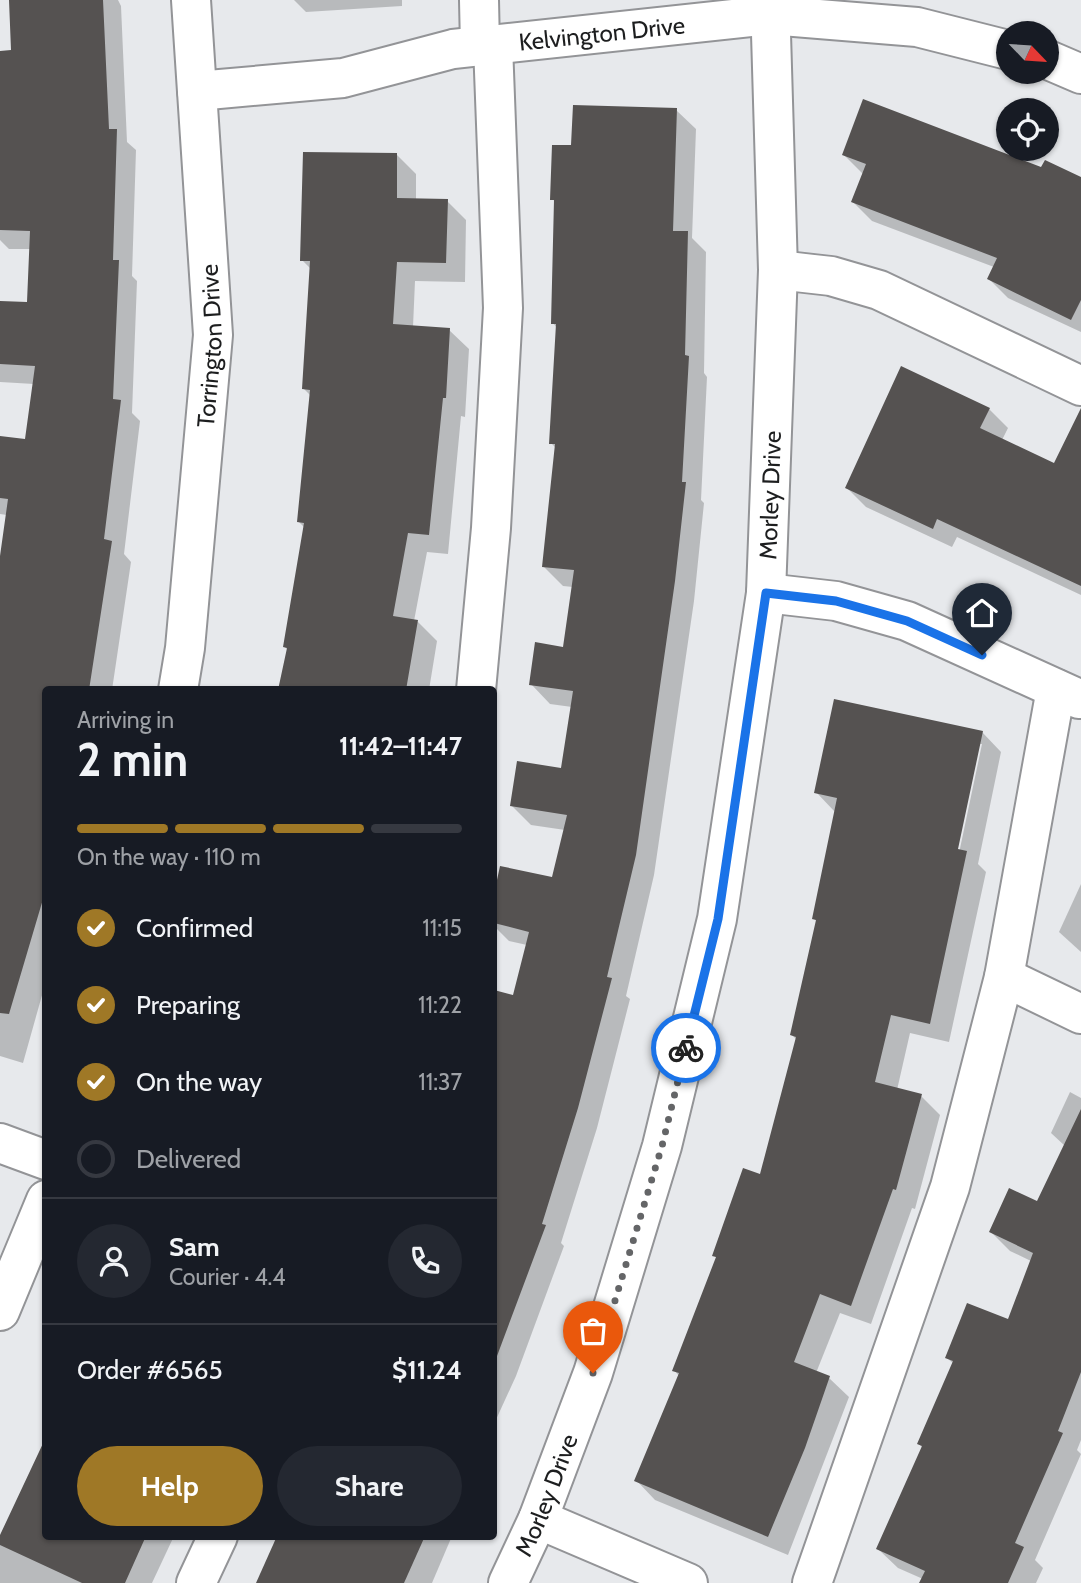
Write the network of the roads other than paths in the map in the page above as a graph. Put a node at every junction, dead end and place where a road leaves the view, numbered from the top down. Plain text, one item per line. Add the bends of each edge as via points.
1 (191, 0) edge
2 (479, 0) edge
3 (770, 8) edge
4 (486, 46) junction
5 (996, 47) edge
6 (1059, 65) edge
7 (1081, 74) edge
8 (197, 91) junction
9 (778, 270) junction
10 (1081, 386) edge
11 (766, 593) junction
12 (179, 686) edge
13 (476, 686) edge
14 (1069, 694) edge
15 (1004, 978) junction
16 (1081, 1014) edge
17 (0, 1143) edge
18 (42, 1159) edge
19 (42, 1210) edge
20 (0, 1311) edge
21 (538, 1519) junction
22 (216, 1540) edge
23 (196, 1583) edge
24 (508, 1583) edge
25 (688, 1583) edge
26 (812, 1583) edge

1 - 8 street, Torrington Drive
2 - 4 street
3 - 4 street, Kelvington Drive
3 - 5 street, Kelvington Drive via 917,27
3 - 9 street, Morley Drive
4 - 8 street, Kelvington Drive via 343,78
4 - 13 street via 503,308
6 - 7 street
8 - 12 street, Torrington Drive via 213,335
9 - 10 street via 831,276 879,290
9 - 11 street, Morley Drive
11 - 14 street via 836,601 907,621
11 - 21 street, Morley Drive via 718,919 666,1133 593,1373
14 - 15 street
15 - 16 street
15 - 26 street via 950,1186
17 - 18 street
19 - 20 street
21 - 24 street, Morley Drive
21 - 25 street
22 - 23 street

